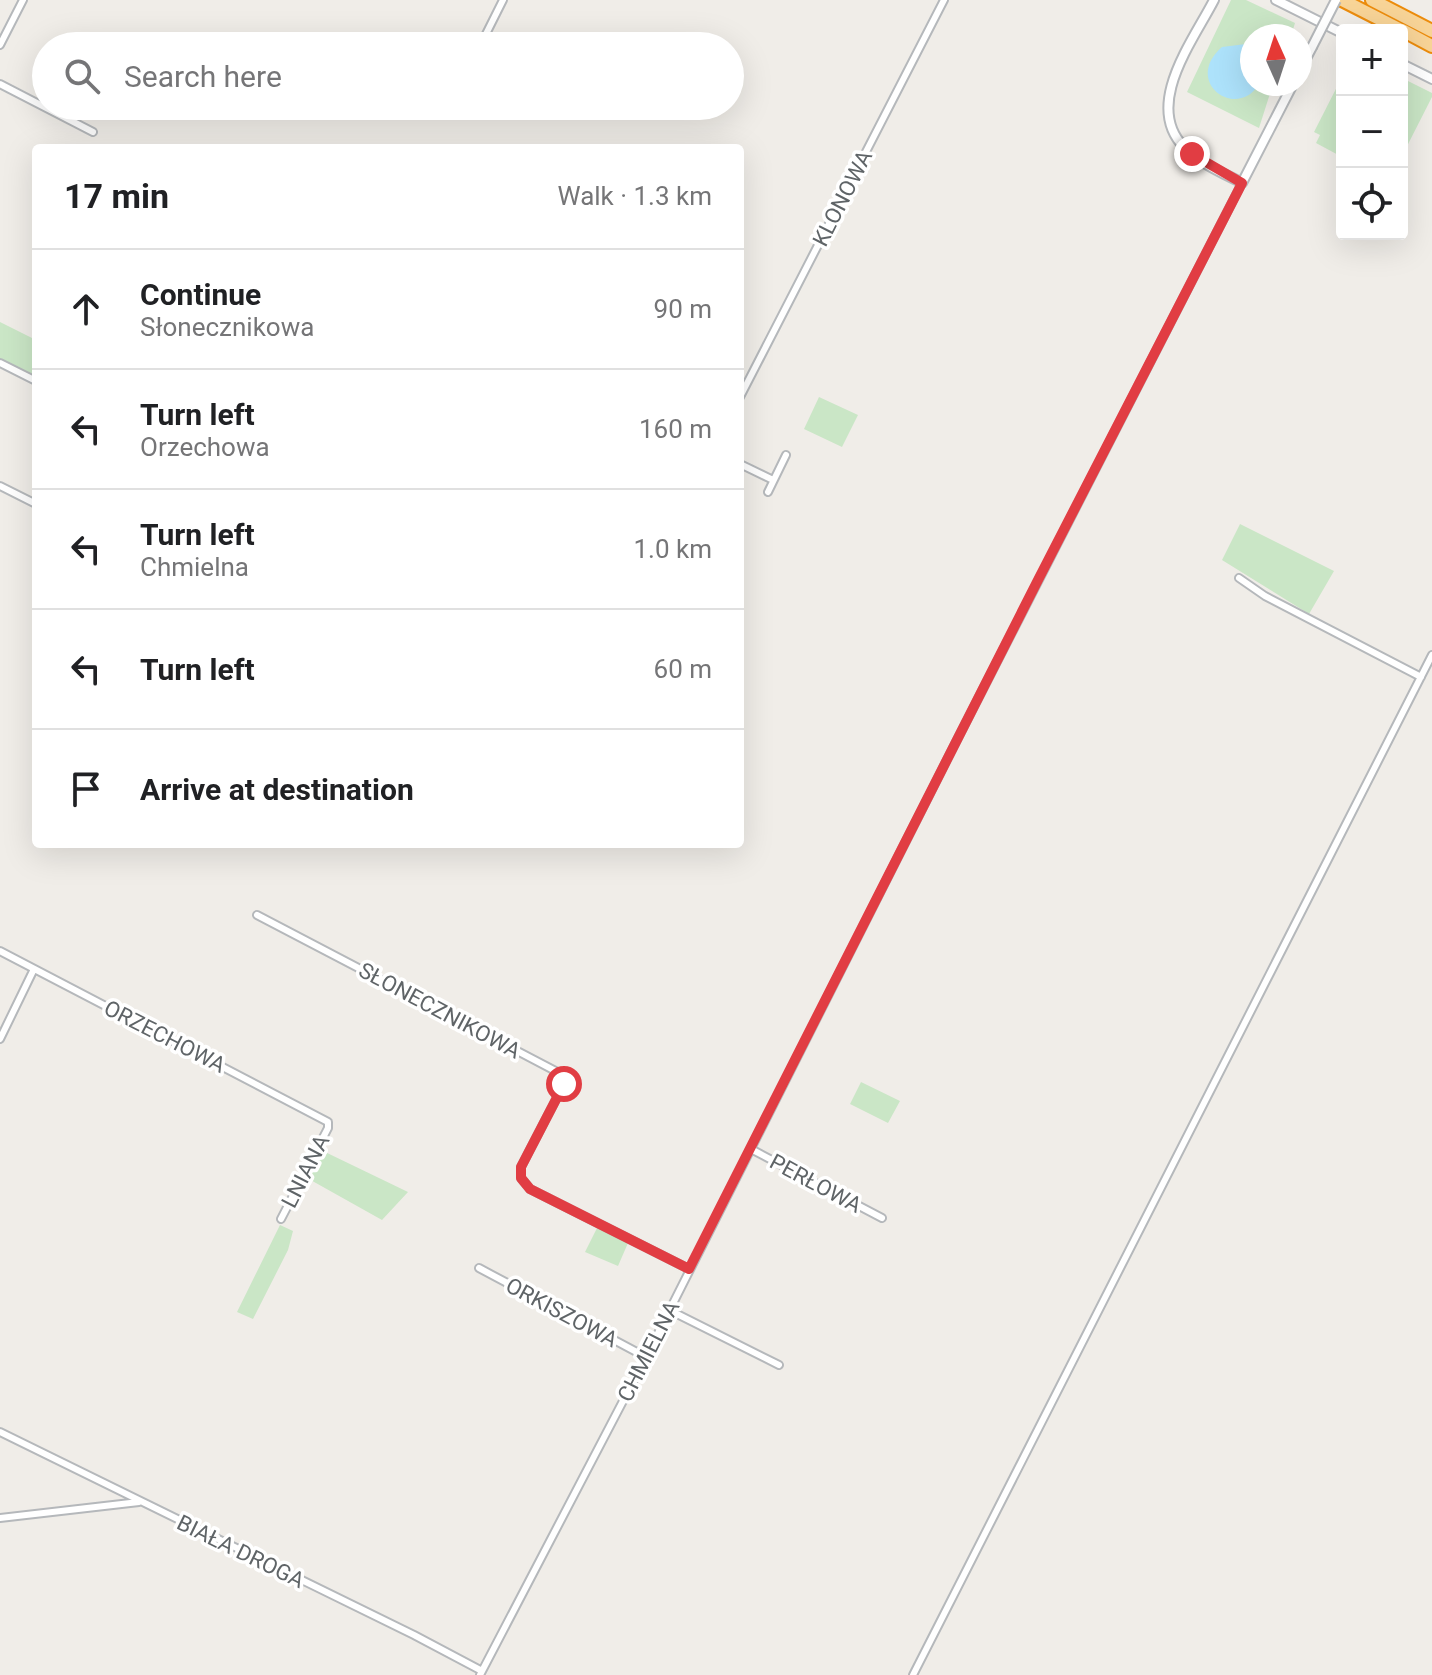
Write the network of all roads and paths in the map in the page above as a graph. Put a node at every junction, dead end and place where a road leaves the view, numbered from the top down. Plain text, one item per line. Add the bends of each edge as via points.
1 (23, 0) edge
2 (503, 0) edge
3 (944, 0) edge
4 (1214, 0) edge
5 (1276, 0) edge
6 (1339, 0) edge
7 (1372, 0) edge
8 (1389, 24) edge
9 (1336, 30) edge
10 (1432, 31) edge
11 (487, 32) edge
12 (1408, 33) edge
13 (1, 40) edge
14 (1432, 46) edge
15 (1312, 47) edge
16 (1408, 67) edge
17 (1432, 79) edge
18 (0, 84) edge
19 (1287, 96) edge
20 (32, 101) edge
21 (70, 120) edge
22 (93, 132) dead end
23 (1242, 183) junction
24 (0, 363) edge
25 (32, 379) edge
26 (744, 389) edge
27 (786, 455) dead end
28 (744, 466) edge
29 (773, 480) junction
30 (0, 486) edge
31 (768, 492) dead end
32 (32, 502) edge
33 (1239, 578) dead end
34 (1432, 655) edge
35 (1421, 677) junction
36 (257, 915) dead end
37 (0, 951) edge
38 (34, 969) junction
39 (0, 1039) edge
40 (328, 1122) joint
41 (751, 1149) junction
42 (882, 1218) dead end
43 (281, 1219) dead end
44 (479, 1268) dead end
45 (689, 1269) junction
46 (669, 1310) junction
47 (646, 1357) junction
48 (779, 1365) dead end
49 (0, 1432) edge
50 (141, 1502) junction
51 (0, 1518) edge
52 (481, 1673) edge
53 (913, 1675) edge

1 - 13 street
2 - 11 street
3 - 26 street, KLONOWA
4 - 23 street via 1173,81 1167,115 1174,134 1192,154
5 - 9 street
6 - 8 highway
6 - 15 street, bridge
7 - 10 highway
12 - 14 highway
16 - 17 street
18 - 20 street
19 - 23 street, CHMIELNA
21 - 22 street
23 - 41 street, CHMIELNA
24 - 25 street
27 - 29 street
28 - 29 street
29 - 31 street
30 - 32 street
33 - 35 street
34 - 35 street
35 - 53 street
36 - 45 street, SŁONECZNIKOWA via 565,1076 521,1167 521,1178 530,1189
37 - 38 street, ORZECHOWA
38 - 39 street
38 - 40 street, ORZECHOWA
40 - 43 street, LNIANA
41 - 42 street, PERŁOWA
41 - 45 street, CHMIELNA
44 - 47 street, ORKISZOWA
45 - 46 street, CHMIELNA
46 - 47 street, CHMIELNA
46 - 48 street
47 - 52 street, CHMIELNA
49 - 50 street, BIAŁA DROGA
50 - 51 street
50 - 52 street, BIAŁA DROGA

